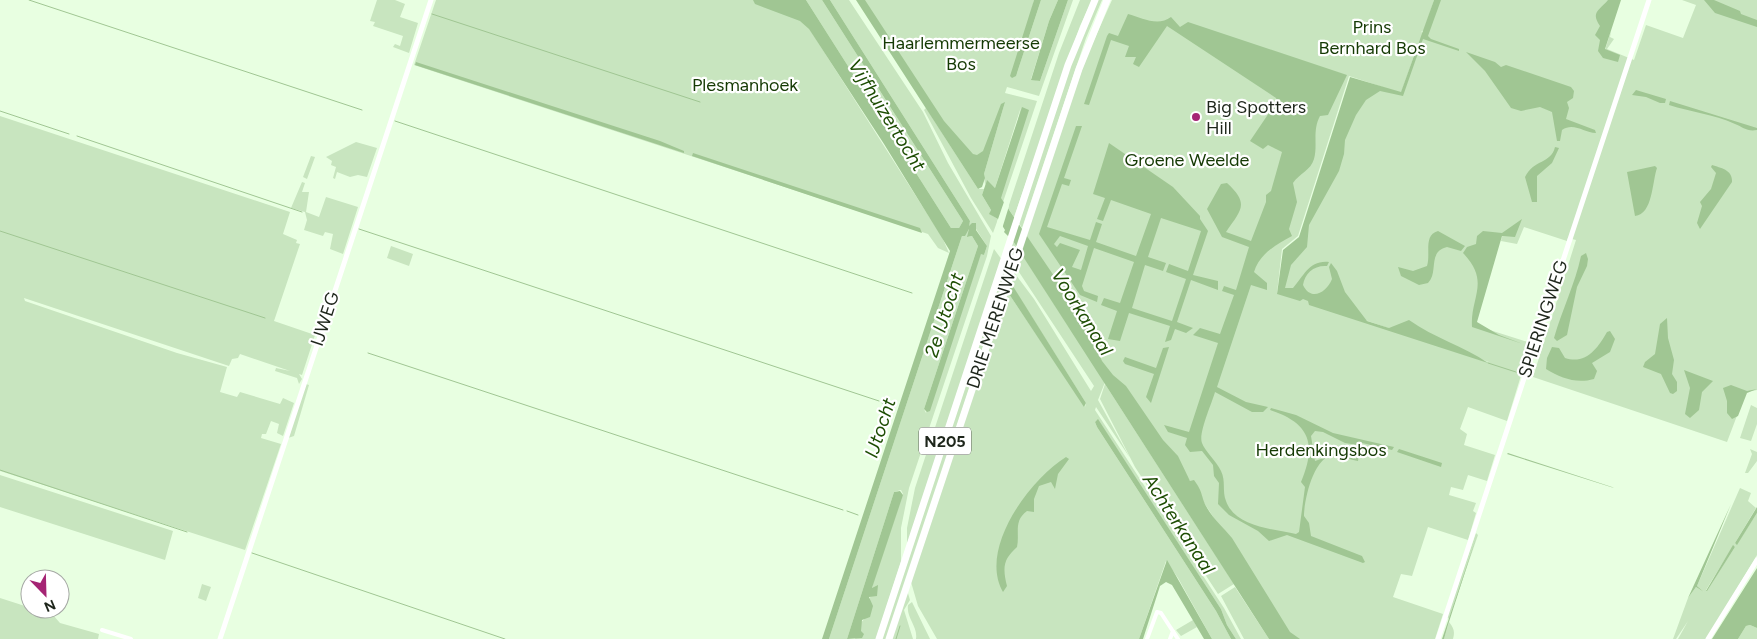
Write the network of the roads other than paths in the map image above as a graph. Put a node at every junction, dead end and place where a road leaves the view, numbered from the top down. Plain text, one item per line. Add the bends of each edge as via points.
1 (431, 0) edge
2 (1095, 0) edge
3 (1107, 0) edge
4 (1649, 0) edge
5 (1757, 560) edge
6 (102, 630) dead end
7 (1172, 630) junction
8 (131, 639) edge
9 (220, 639) edge
10 (879, 639) edge
11 (889, 639) edge
12 (1147, 639) edge
13 (1170, 639) edge
14 (1178, 639) edge
15 (1438, 639) edge
16 (1708, 639) edge

1 - 9 street, IJWEG
2 - 10 highway, DRIE MERENWEG / N205 via 1068,65
3 - 11 highway, DRIE MERENWEG / N205 via 1079,69 1024,228
4 - 15 street, SPIERINGWEG
5 - 16 street
6 - 8 street
7 - 12 street via 1157,612
7 - 13 street
7 - 14 street

